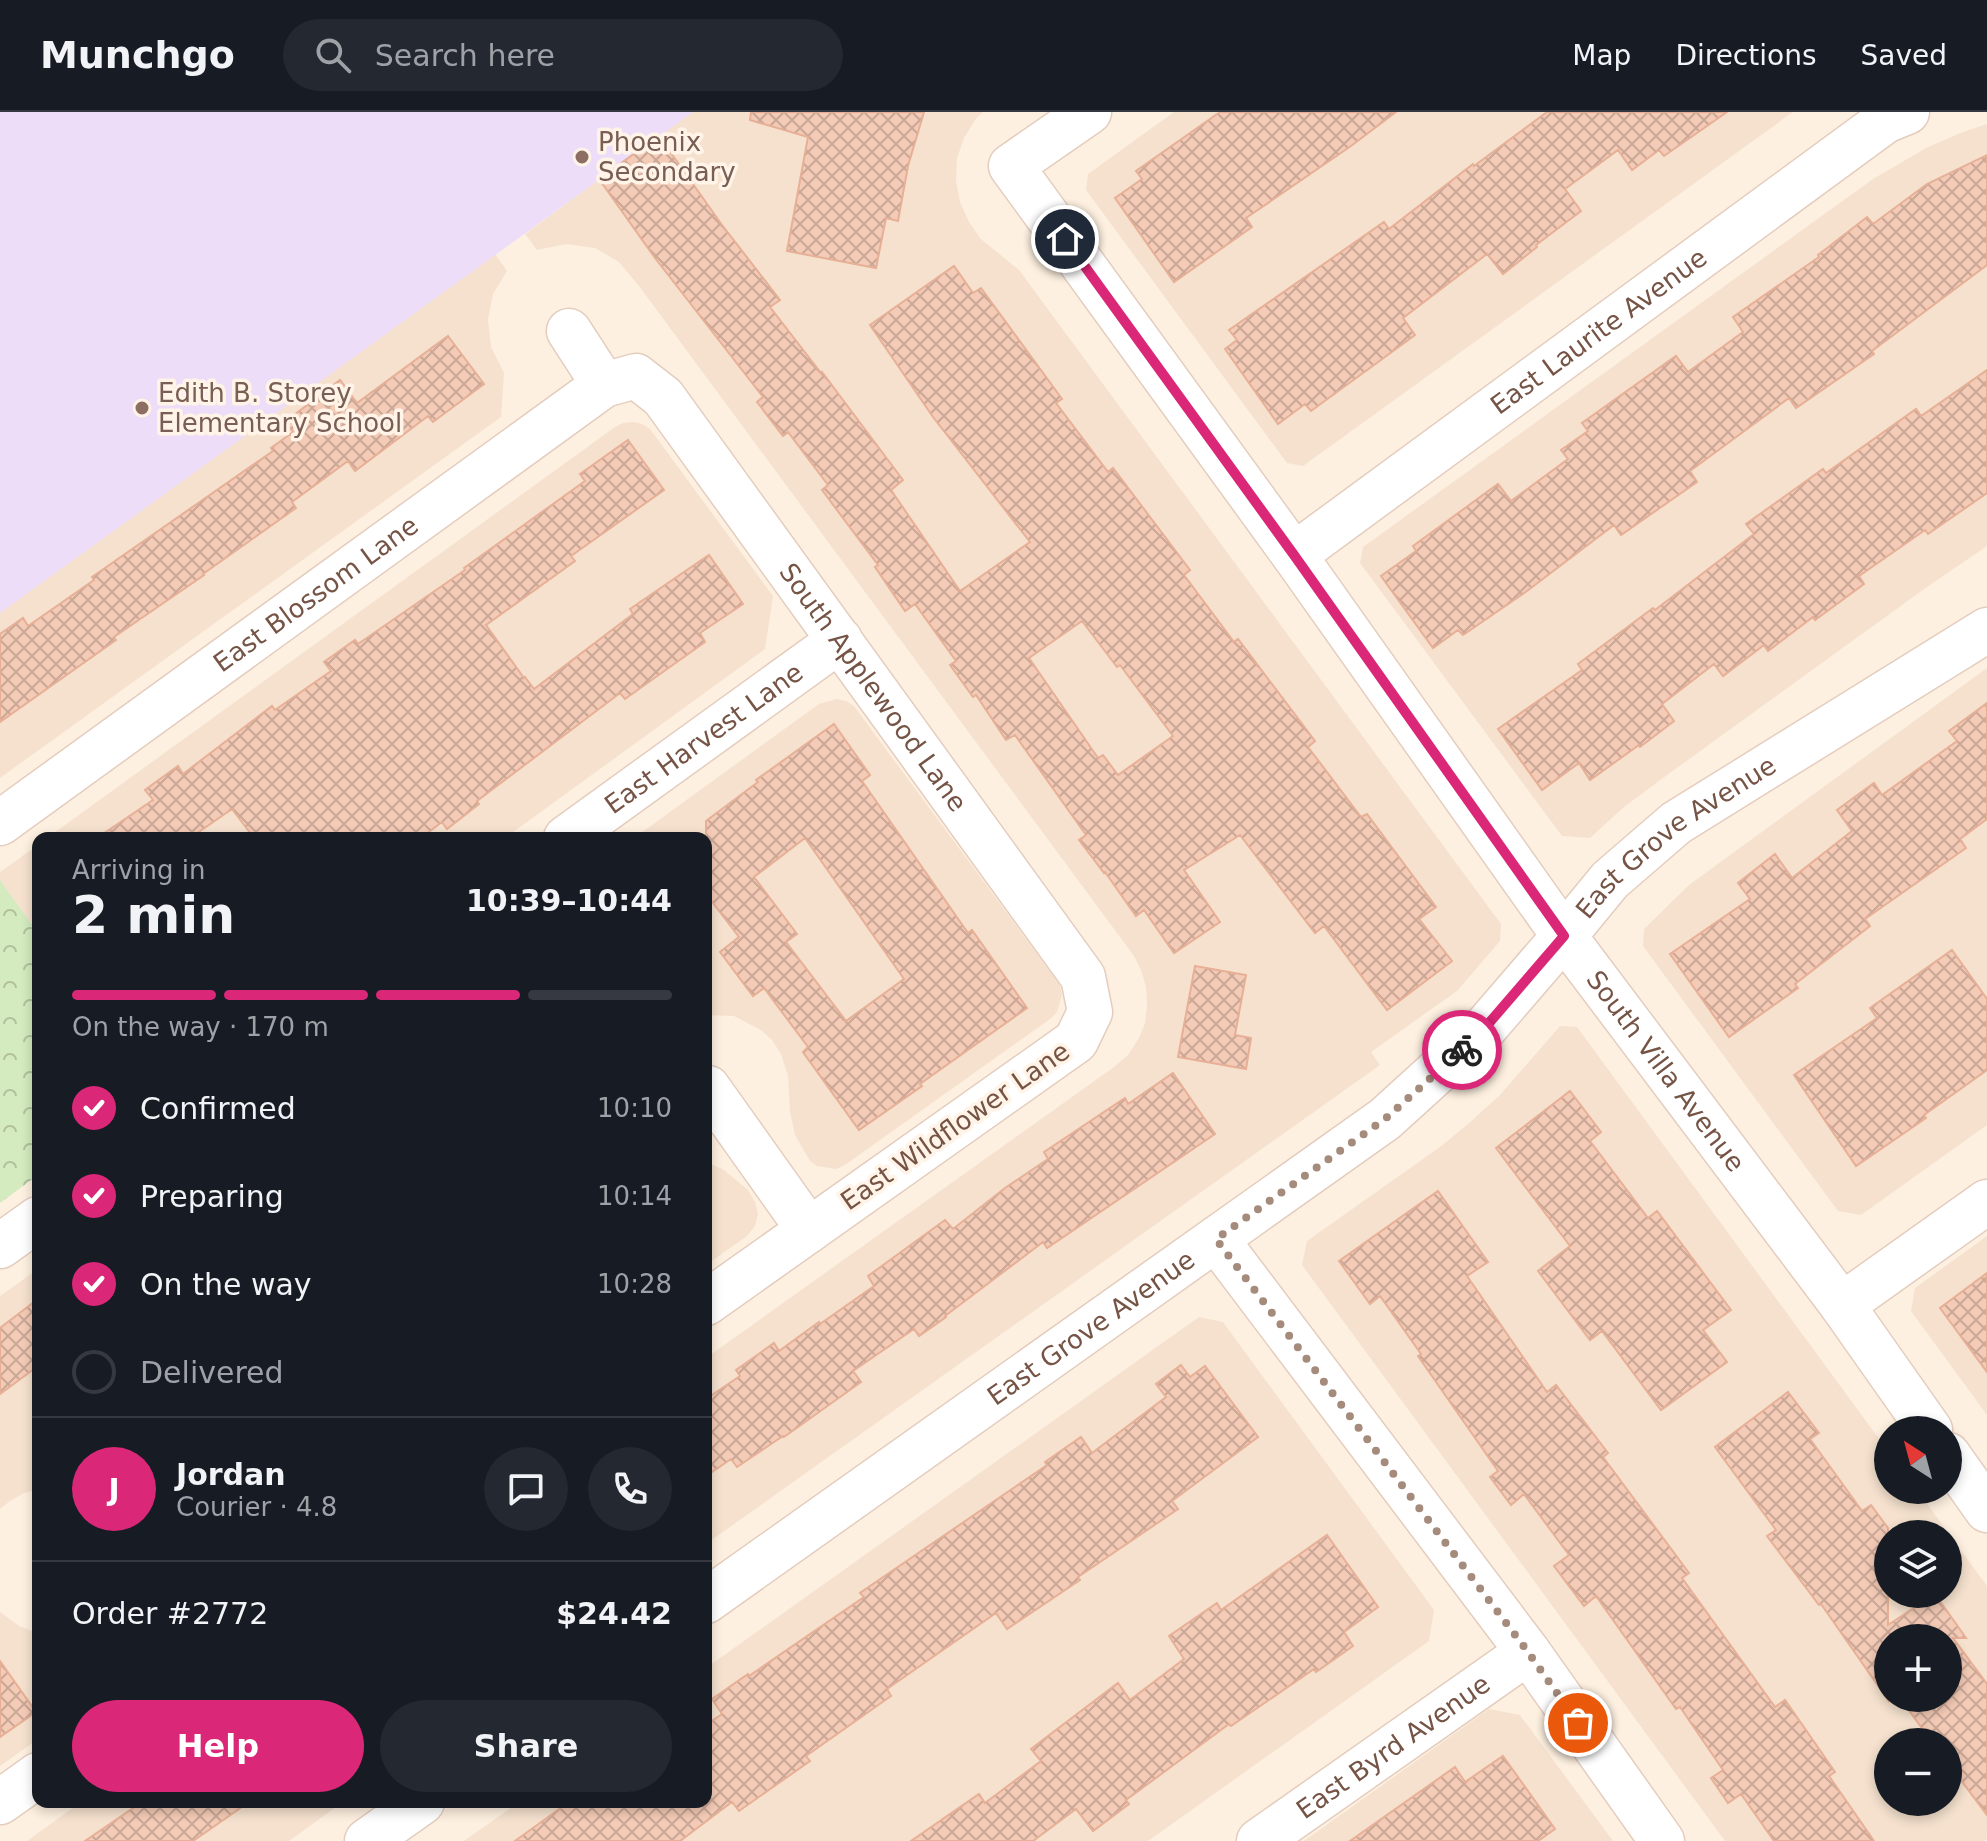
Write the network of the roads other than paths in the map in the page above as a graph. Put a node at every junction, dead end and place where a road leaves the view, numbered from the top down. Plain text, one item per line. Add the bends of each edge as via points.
1 (1089, 112) edge
2 (1907, 112) edge
3 (569, 331) dead end
4 (620, 381) junction
5 (1294, 555) junction
6 (1987, 630) edge
7 (840, 640) junction
8 (0, 823) edge
9 (574, 832) edge
10 (1564, 936) junction
11 (1090, 1012) joint
12 (712, 1094) edge
13 (1987, 1202) edge
14 (32, 1223) edge
15 (809, 1230) junction
16 (1216, 1239) junction
17 (0, 1246) edge
18 (712, 1299) edge
19 (1842, 1305) junction
20 (1920, 1416) edge
21 (1962, 1475) edge
22 (1987, 1510) edge
23 (712, 1597) edge
24 (1528, 1652) junction
25 (32, 1779) edge
26 (0, 1802) edge
27 (414, 1808) edge
28 (367, 1841) edge
29 (1259, 1841) edge
30 (1662, 1841) edge

1 - 5 street, South Villa Avenue via 1011,166
2 - 5 street, East Laurite Avenue via 1885,121
3 - 4 street, South Applewood Lane
4 - 7 street, South Applewood Lane via 663,397
4 - 8 street, East Blossom Lane
5 - 10 street, South Villa Avenue
6 - 10 street, East Grove Avenue via 1676,823 1610,880
7 - 9 street, East Harvest Lane
7 - 11 street, South Applewood Lane via 1083,977
10 - 16 street, East Grove Avenue via 1483,1030 1385,1119
10 - 19 street, South Villa Avenue
11 - 15 street, East Wildflower Lane via 1076,1041
12 - 15 street
13 - 19 street
14 - 17 street
15 - 18 street, East Wildflower Lane
16 - 23 street, East Grove Avenue
16 - 24 street
19 - 20 street, South Villa Avenue
21 - 22 street
24 - 29 street, East Byrd Avenue
24 - 30 street
25 - 26 street
27 - 28 street

